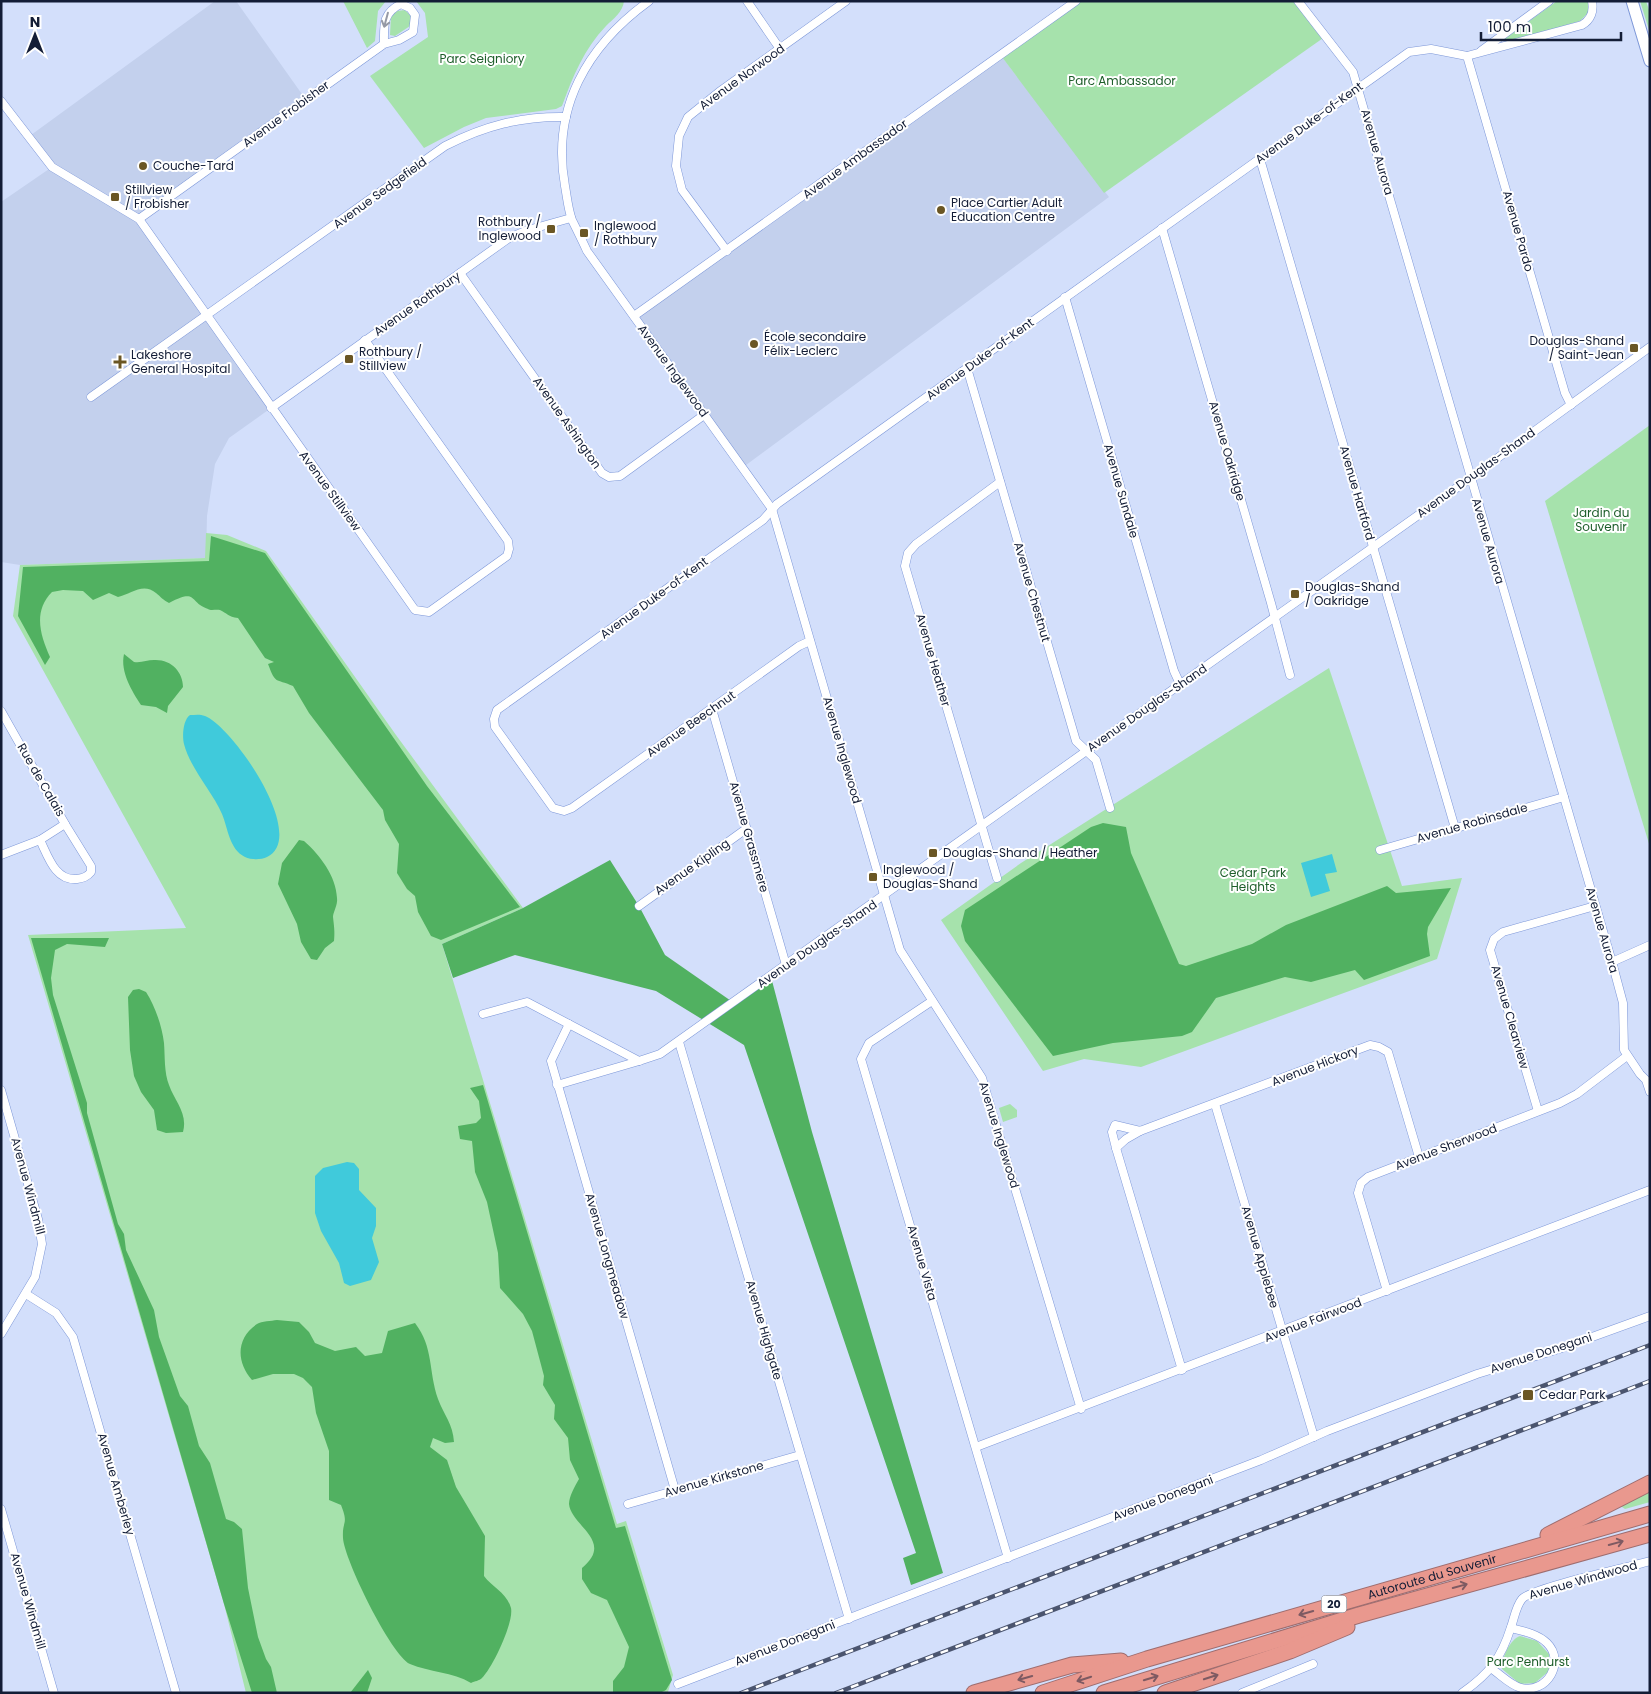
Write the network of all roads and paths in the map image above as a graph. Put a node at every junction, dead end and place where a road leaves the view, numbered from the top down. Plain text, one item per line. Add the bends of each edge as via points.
1 (649, 1) edge
2 (747, 1) edge
3 (846, 1) edge
4 (1076, 1) edge
5 (1298, 1) edge
6 (1549, 1) edge
7 (1592, 1) edge
8 (1632, 1) edge
9 (638, 4) edge
10 (384, 44) junction
11 (780, 49) junction
12 (1477, 54) junction
13 (1467, 56) junction
14 (1650, 61) edge
15 (1358, 87) junction
16 (1, 101) edge
17 (566, 117) junction
18 (1260, 159) junction
19 (571, 218) junction
20 (139, 219) junction
21 (1162, 228) junction
22 (726, 251) junction
23 (460, 273) junction
24 (1065, 297) junction
25 (634, 316) junction
26 (206, 317) junction
27 (365, 340) junction
28 (1650, 347) edge
29 (967, 368) junction
30 (91, 397) dead end
31 (1571, 405) junction
32 (271, 408) junction
33 (704, 415) junction
34 (1470, 478) junction
35 (1000, 482) junction
36 (772, 509) junction
37 (1373, 547) junction
38 (1275, 617) junction
39 (810, 641) junction
40 (1290, 675) dead end
41 (1180, 684) junction
42 (712, 709) junction
43 (1, 711) edge
44 (1085, 751) junction
45 (1564, 797) junction
46 (572, 808) joint
47 (1110, 808) dead end
48 (66, 824) junction
49 (982, 824) junction
50 (1455, 828) junction
51 (746, 829) junction
52 (40, 840) junction
53 (1380, 850) dead end
54 (1, 855) edge
55 (997, 878) dead end
56 (885, 896) junction
57 (639, 906) dead end
58 (1595, 906) junction
59 (1650, 945) edge
60 (1612, 962) junction
61 (786, 965) junction
62 (932, 1001) junction
63 (484, 1014) dead end
64 (569, 1024) junction
65 (679, 1042) junction
66 (1627, 1056) junction
67 (639, 1061) junction
68 (1648, 1079) edge
69 (557, 1085) junction
70 (1, 1090) edge
71 (1650, 1092) edge
72 (1215, 1104) junction
73 (1538, 1111) junction
74 (1140, 1131) junction
75 (1116, 1148) junction
76 (1419, 1157) junction
77 (1650, 1190) edge
78 (1387, 1291) junction
79 (26, 1294) junction
80 (1650, 1316) edge
81 (1282, 1332) junction
82 (1, 1334) edge
83 (1182, 1370) junction
84 (1081, 1409) junction
85 (1314, 1437) junction
86 (976, 1447) junction
87 (800, 1455) junction
88 (1650, 1483) edge
89 (675, 1490) junction
90 (628, 1504) dead end
91 (1, 1509) edge
92 (1650, 1514) edge
93 (1648, 1535) edge
94 (1520, 1550) junction
95 (1008, 1558) junction
96 (1650, 1561) edge
97 (1413, 1599) junction
98 (849, 1619) junction
99 (1511, 1628) junction
100 (1147, 1659) junction
101 (1313, 1664) dead end
102 (1492, 1669) junction
103 (678, 1684) dead end
104 (54, 1693) edge
105 (176, 1693) edge
106 (974, 1693) edge
107 (1043, 1693) edge
108 (1104, 1693) edge
109 (1164, 1693) edge
110 (1242, 1693) edge
111 (1462, 1693) edge

1 - 9 street
2 - 11 street
3 - 11 street, Avenue Norwood
4 - 22 street, Avenue Ambassador
5 - 15 street, Avenue Aurora via 1353,72
6 - 12 street, Avenue Duke-of-Kent
7 - 12 street, Avenue Duke-of-Kent via 1592,14 1582,25
8 - 14 main road
9 - 17 street via 597,49 578,80
10 -> 10 street, Avenue Frobisher via 412,32 415,16 410,8 401,4 387,14
10 - 20 street, Avenue Frobisher
11 - 22 street, Avenue Norwood via 688,117 679,136 676,166 682,190
12 - 13 street, Avenue Duke-of-Kent
13 - 15 street, Avenue Duke-of-Kent via 1431,49 1409,52
13 - 31 street, Avenue Pardo
15 - 18 street, Avenue Duke-of-Kent
15 - 34 street, Avenue Aurora
16 - 20 street, Avenue Stillview via 52,167
17 - 19 street, Avenue Inglewood via 563,173
17 - 26 street, Avenue Sedgefield via 529,118 496,124 444,146
18 - 21 street, Avenue Duke-of-Kent
18 - 37 street, Avenue Hartford
19 - 23 street, Avenue Rothbury via 509,238
19 - 25 street, Avenue Inglewood via 587,251
20 - 26 street, Avenue Stillview
21 - 24 street, Avenue Duke-of-Kent
21 - 38 street, Avenue Oakridge
22 - 25 street, Avenue Ambassador
23 - 27 street, Avenue Rothbury
23 - 33 street, Avenue Ashington via 602,473 609,477 620,476
24 - 29 street, Avenue Duke-of-Kent
24 - 41 street, Avenue Sundale
25 - 33 street, Avenue Inglewood
26 - 30 street, Avenue Sedgefield
26 - 32 street, Avenue Stillview
27 - 32 street, Avenue Rothbury
27 - 32 street, Avenue Stillview via 508,541 507,556 429,612 415,610
28 - 31 street, Avenue Douglas-Shand
29 - 35 street, Avenue Chestnut
29 - 36 street, Avenue Duke-of-Kent
31 - 34 street, Avenue Douglas-Shand
33 - 36 street, Avenue Inglewood
34 - 37 street, Avenue Douglas-Shand
34 - 45 street, Avenue Aurora
35 - 44 street, Avenue Chestnut via 1076,741
35 - 49 street, Avenue Heather via 916,544 908,553 906,566
36 - 39 street, Avenue Inglewood
36 - 46 street, Avenue Duke-of-Kent via 763,520 498,710 495,727 553,808 564,811
37 - 38 street, Avenue Douglas-Shand
37 - 50 street, Avenue Hartford
38 - 40 street, Avenue Oakridge
38 - 41 street, Avenue Douglas-Shand
39 - 42 street, Avenue Beechnut
39 - 56 street, Avenue Inglewood
41 - 44 street, Avenue Douglas-Shand
42 - 46 street, Avenue Beechnut
42 - 51 street, Avenue Grassmere
43 - 48 street, Rue de Calais
44 - 47 street, Avenue Chestnut via 1096,760
44 - 49 street, Avenue Douglas-Shand
45 - 50 street, Avenue Robinsdale
45 - 58 street, Avenue Aurora
48 - 52 street, Rue de Calais
48 - 52 street, Rue de Calais via 91,866 87,877 64,878 57,872
49 - 55 street, Avenue Heather
49 - 56 street, Avenue Douglas-Shand
50 - 53 street, Avenue Robinsdale
51 - 57 street, Avenue Kipling
51 - 61 street, Avenue Grassmere
52 - 54 street, Rue de Calais
56 - 61 street, Avenue Douglas-Shand
56 - 62 street, Avenue Inglewood via 900,950
58 - 60 street, Avenue Aurora
58 - 73 street, Avenue Clearview via 1503,932 1494,939 1490,950
59 - 60 street
60 - 66 street, Avenue Aurora via 1622,1003 1622,1043
61 - 65 street, Avenue Douglas-Shand
62 - 84 street, Avenue Inglewood via 982,1078
62 - 86 street, Avenue Vista via 869,1042 861,1059
63 - 64 street via 527,1002
64 - 67 street
64 - 69 street, Avenue Longmeadow via 551,1061
65 - 67 street, Avenue Douglas-Shand via 660,1054
65 - 87 street, Avenue Highgate
66 - 68 street, Avenue Aurora
66 - 73 street, Avenue Sherwood via 1577,1094
67 - 69 street, Avenue Douglas-Shand
68 - 71 street, Avenue Aurora
69 - 89 street, Avenue Longmeadow
70 - 79 street, Avenue Windmill via 42,1237 38,1270
72 - 74 street, Avenue Hickory
72 - 76 street, Avenue Hickory via 1370,1045 1380,1047 1388,1052
72 - 81 street, Avenue Applebee
73 - 76 street, Avenue Sherwood
74 - 75 street, Avenue Hickory
74 - 75 street via 1115,1125 1112,1132
75 - 83 street
76 - 78 street, Avenue Sherwood via 1368,1177 1361,1183 1358,1193
77 - 78 street, Avenue Fairwood
78 - 81 street, Avenue Fairwood
79 - 82 street, Avenue Windmill
79 - 105 street, Avenue Amberley via 56,1313 73,1337
80 - 85 street, Avenue Donegani via 1566,1347 1477,1374
81 - 83 street, Avenue Fairwood
81 - 85 street, Avenue Applebee
83 - 84 street, Avenue Fairwood
84 - 86 street, Avenue Fairwood
85 - 95 street, Avenue Donegani
86 - 95 street, Avenue Vista
87 - 89 street, Avenue Kirkstone
87 - 98 street, Avenue Highgate
88 - 94 highway
89 - 90 street, Avenue Kirkstone
91 - 104 street, Avenue Windmill
92 - 94 highway, Autoroute du Souvenir / 20
97 -> 93 highway, Autoroute du Souvenir / 20
94 -> 100 highway, Autoroute du Souvenir / 20
95 - 98 street, Avenue Donegani
96 - 99 street, Avenue Windwood via 1534,1592 1519,1603
108 -> 97 highway, Autoroute du Souvenir / 20
109 -> 97 highway via 1290,1651
98 - 103 street, Avenue Donegani
99 - 102 street
99 - 102 street via 1540,1638 1550,1646 1555,1663 1551,1675 1542,1685 1523,1689
100 -> 106 highway via 1072,1665
100 -> 107 highway, Autoroute du Souvenir / 20
101 - 110 street
102 - 111 street

